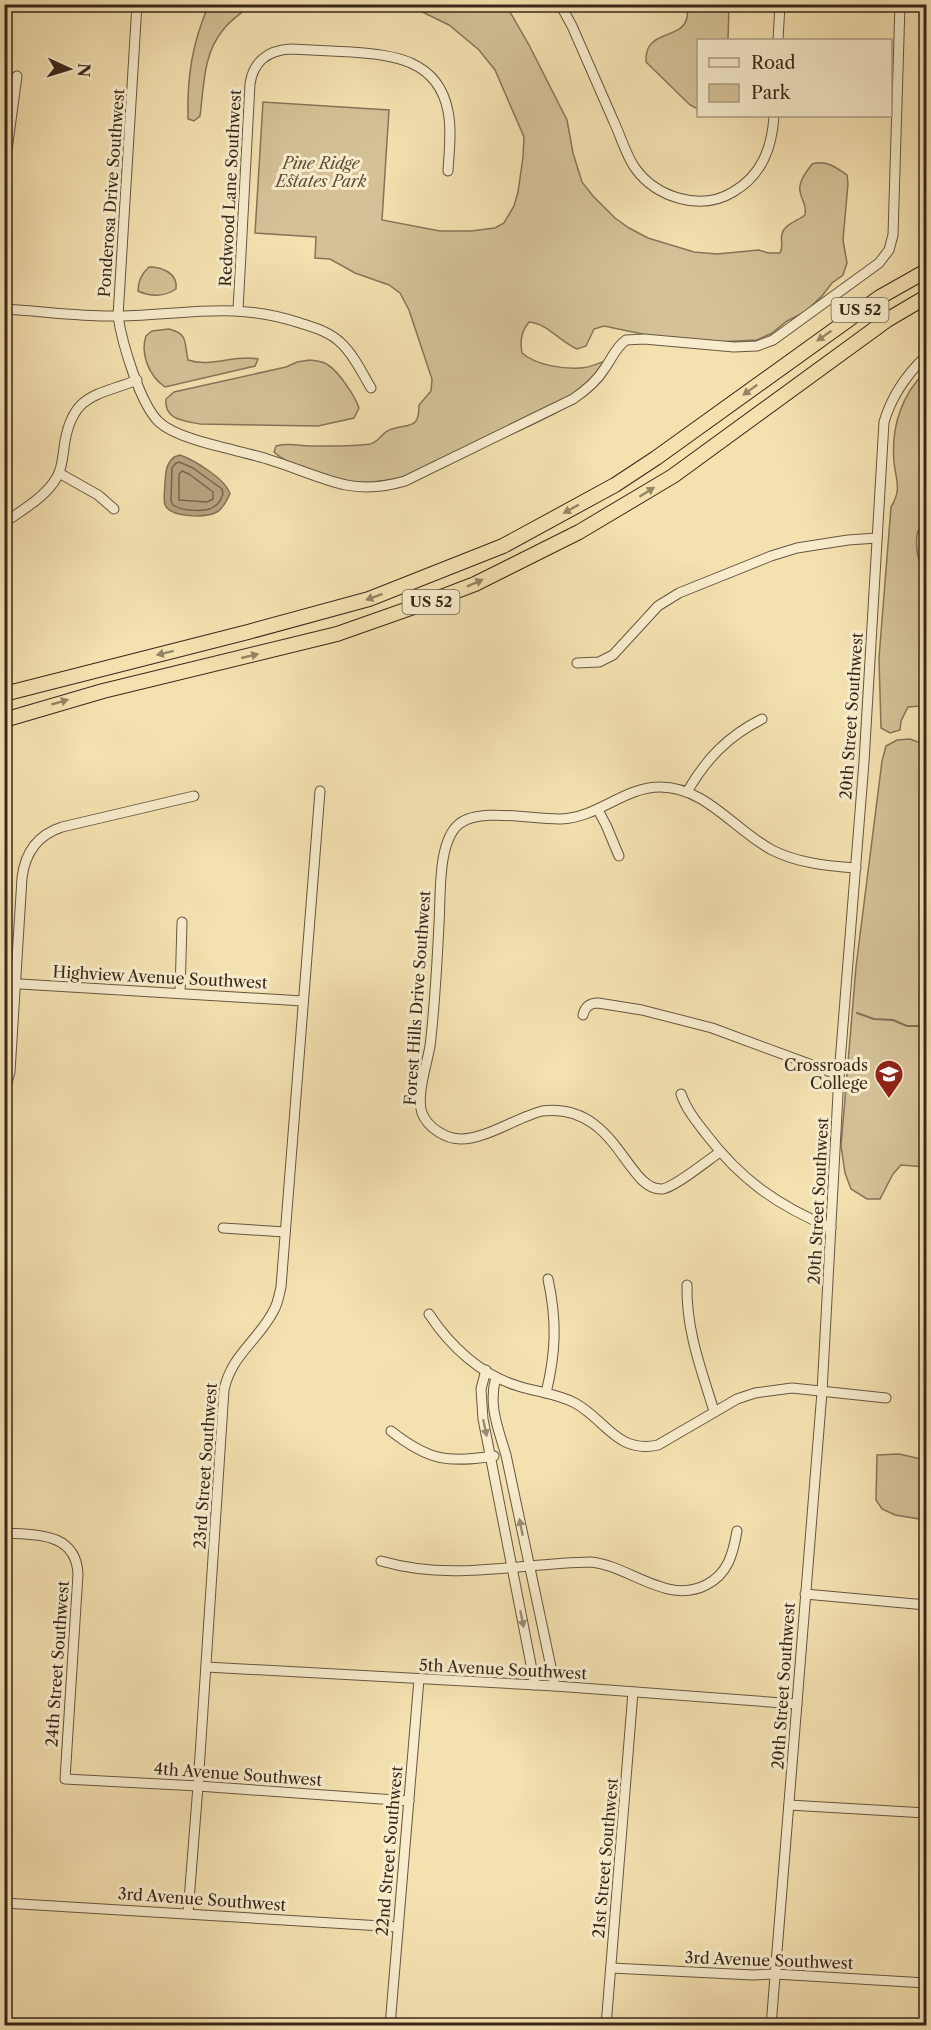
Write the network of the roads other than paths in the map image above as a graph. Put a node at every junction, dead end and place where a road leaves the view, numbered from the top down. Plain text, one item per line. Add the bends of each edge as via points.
1 (137, 4) edge
2 (560, 4) edge
3 (780, 4) edge
4 (900, 4) edge
5 (778, 39) edge
6 (17, 76) dead end
7 (774, 117) edge
8 (448, 171) dead end
9 (4, 172) edge
10 (927, 271) edge
11 (927, 297) edge
12 (4, 309) edge
13 (238, 310) junction
14 (118, 316) junction
15 (927, 356) edge
16 (137, 380) junction
17 (371, 388) dead end
18 (59, 473) junction
19 (114, 509) dead end
20 (4, 523) edge
21 (877, 538) junction
22 (577, 663) dead end
23 (4, 694) edge
24 (762, 719) dead end
25 (4, 720) edge
26 (320, 791) dead end
27 (687, 792) junction
28 (194, 796) dead end
29 (598, 810) junction
30 (619, 856) dead end
31 (856, 868) junction
32 (182, 922) dead end
33 (9, 983) edge
34 (180, 993) junction
35 (303, 1001) junction
36 (583, 1015) dead end
37 (839, 1075) junction
38 (4, 1094) edge
39 (681, 1094) dead end
40 (720, 1152) junction
41 (223, 1228) dead end
42 (831, 1228) junction
43 (285, 1232) junction
44 (548, 1279) dead end
45 (687, 1285) dead end
46 (429, 1314) dead end
47 (486, 1370) junction
48 (496, 1377) junction
49 (822, 1392) junction
50 (546, 1393) junction
51 (886, 1398) dead end
52 (714, 1411) junction
53 (391, 1431) dead end
54 (506, 1455) junction
55 (491, 1457) junction
56 (737, 1531) dead end
57 (4, 1533) edge
58 (381, 1561) dead end
59 (528, 1566) junction
60 (512, 1568) junction
61 (805, 1594) junction
62 (927, 1605) edge
63 (206, 1667) junction
64 (419, 1679) junction
65 (535, 1685) junction
66 (555, 1686) junction
67 (633, 1692) junction
68 (797, 1704) junction
69 (65, 1779) joint
70 (198, 1786) junction
71 (408, 1801) junction
72 (789, 1805) junction
73 (927, 1812) edge
74 (4, 1903) edge
75 (188, 1913) junction
76 (398, 1927) junction
77 (611, 1968) junction
78 (775, 1974) junction
79 (927, 1983) edge
80 (390, 2025) edge
81 (606, 2025) edge
82 (771, 2025) edge

1 - 14 street, Ponderosa Drive Southwest
2 - 7 street via 633,165 659,191 692,200 733,192 764,162
3 - 5 street
4 - 16 street, Ponderosa Drive Southwest via 893,235 889,250 879,263 773,340 757,346 734,347 626,340 598,377 573,399 405,481 382,486 346,485 177,433 152,414
6 - 9 street
8 - 13 street, Redwood Lane Southwest via 450,128 446,102 419,67 405,59 379,54 291,49 267,54 257,65 250,84
10 -> 23 highway, US 52 via 880,297 615,485 503,546 369,599
25 -> 11 highway, US 52 via 103,691 337,634 475,584 579,532 663,482 887,320
12 - 14 street
13 - 14 street
13 - 17 street via 284,317 335,337 348,350
14 - 16 street, Ponderosa Drive Southwest
15 - 21 street, 20th Street Southwest via 899,387 884,422
16 - 18 street via 84,401 76,408
18 - 19 street
18 - 20 street via 42,494
21 - 22 street via 797,548 679,593 653,610 613,655 599,662
21 - 31 street, 20th Street Southwest
24 - 27 street via 718,748
26 - 35 street, 23rd Street Southwest
27 - 29 street, Forest Hills Drive Southwest via 667,788 641,790
27 - 31 street, Forest Hills Drive Southwest via 775,851 814,863
28 - 33 street via 62,827 36,842 23,867
29 - 30 street
29 - 40 street, Forest Hills Drive Southwest via 562,819 475,816 460,823 451,835 441,879 432,1027 422,1112 430,1125 458,1139 542,1111 577,1114 602,1129 642,1180 663,1189
31 - 37 street, 20th Street Southwest
32 - 34 street
33 - 34 street, Highview Avenue Southwest
33 - 38 street via 10,1072
34 - 35 street, Highview Avenue Southwest
35 - 43 street, 23rd Street Southwest
36 - 37 street via 592,1003 642,1010 712,1028
37 - 42 street, 20th Street Southwest
39 - 40 street
40 - 42 street via 758,1188
41 - 43 street
42 - 49 street, 20th Street Southwest
43 - 63 street, 23rd Street Southwest via 281,1287 274,1310 234,1362 224,1390
44 - 50 street via 555,1339
45 - 52 street via 692,1339
46 - 47 street via 451,1342
47 - 48 street
47 -> 55 street via 480,1403
48 - 50 street
48 - 54 street via 492,1404
49 - 51 street
49 - 52 street via 772,1389 746,1395
49 - 61 street, 20th Street Southwest
50 - 52 street via 580,1406 622,1441 641,1447 658,1445
53 - 55 street via 418,1450 440,1458
54 - 55 street
59 -> 54 street
55 - 60 street
56 - 59 street via 731,1560 723,1572 706,1585 688,1591 663,1587 604,1563
57 - 69 street, 24th Street Southwest via 54,1538 67,1548 76,1563
58 - 60 street via 441,1571
59 - 60 street
59 - 66 street
60 -> 65 street
61 - 62 street
61 - 68 street, 20th Street Southwest
63 - 64 street, 5th Avenue Southwest
63 - 70 street, 23rd Street Southwest
64 - 65 street, 5th Avenue Southwest
64 - 71 street, 22nd Street Southwest
65 - 66 street, 5th Avenue Southwest
66 - 67 street, 5th Avenue Southwest
67 - 68 street, 5th Avenue Southwest
67 - 77 street, 21st Street Southwest
68 - 72 street, 20th Street Southwest
69 - 70 street, 4th Avenue Southwest
70 - 71 street, 4th Avenue Southwest
70 - 75 street, 23rd Street Southwest
71 - 76 street, 22nd Street Southwest
72 - 73 street
72 - 78 street, 20th Street Southwest
74 - 75 street, 3rd Avenue Southwest
75 - 76 street, 3rd Avenue Southwest
76 - 80 street, 22nd Street Southwest
77 - 78 street, 3rd Avenue Southwest
77 - 81 street, 21st Street Southwest
78 - 79 street, 3rd Avenue Southwest
78 - 82 street, 20th Street Southwest

